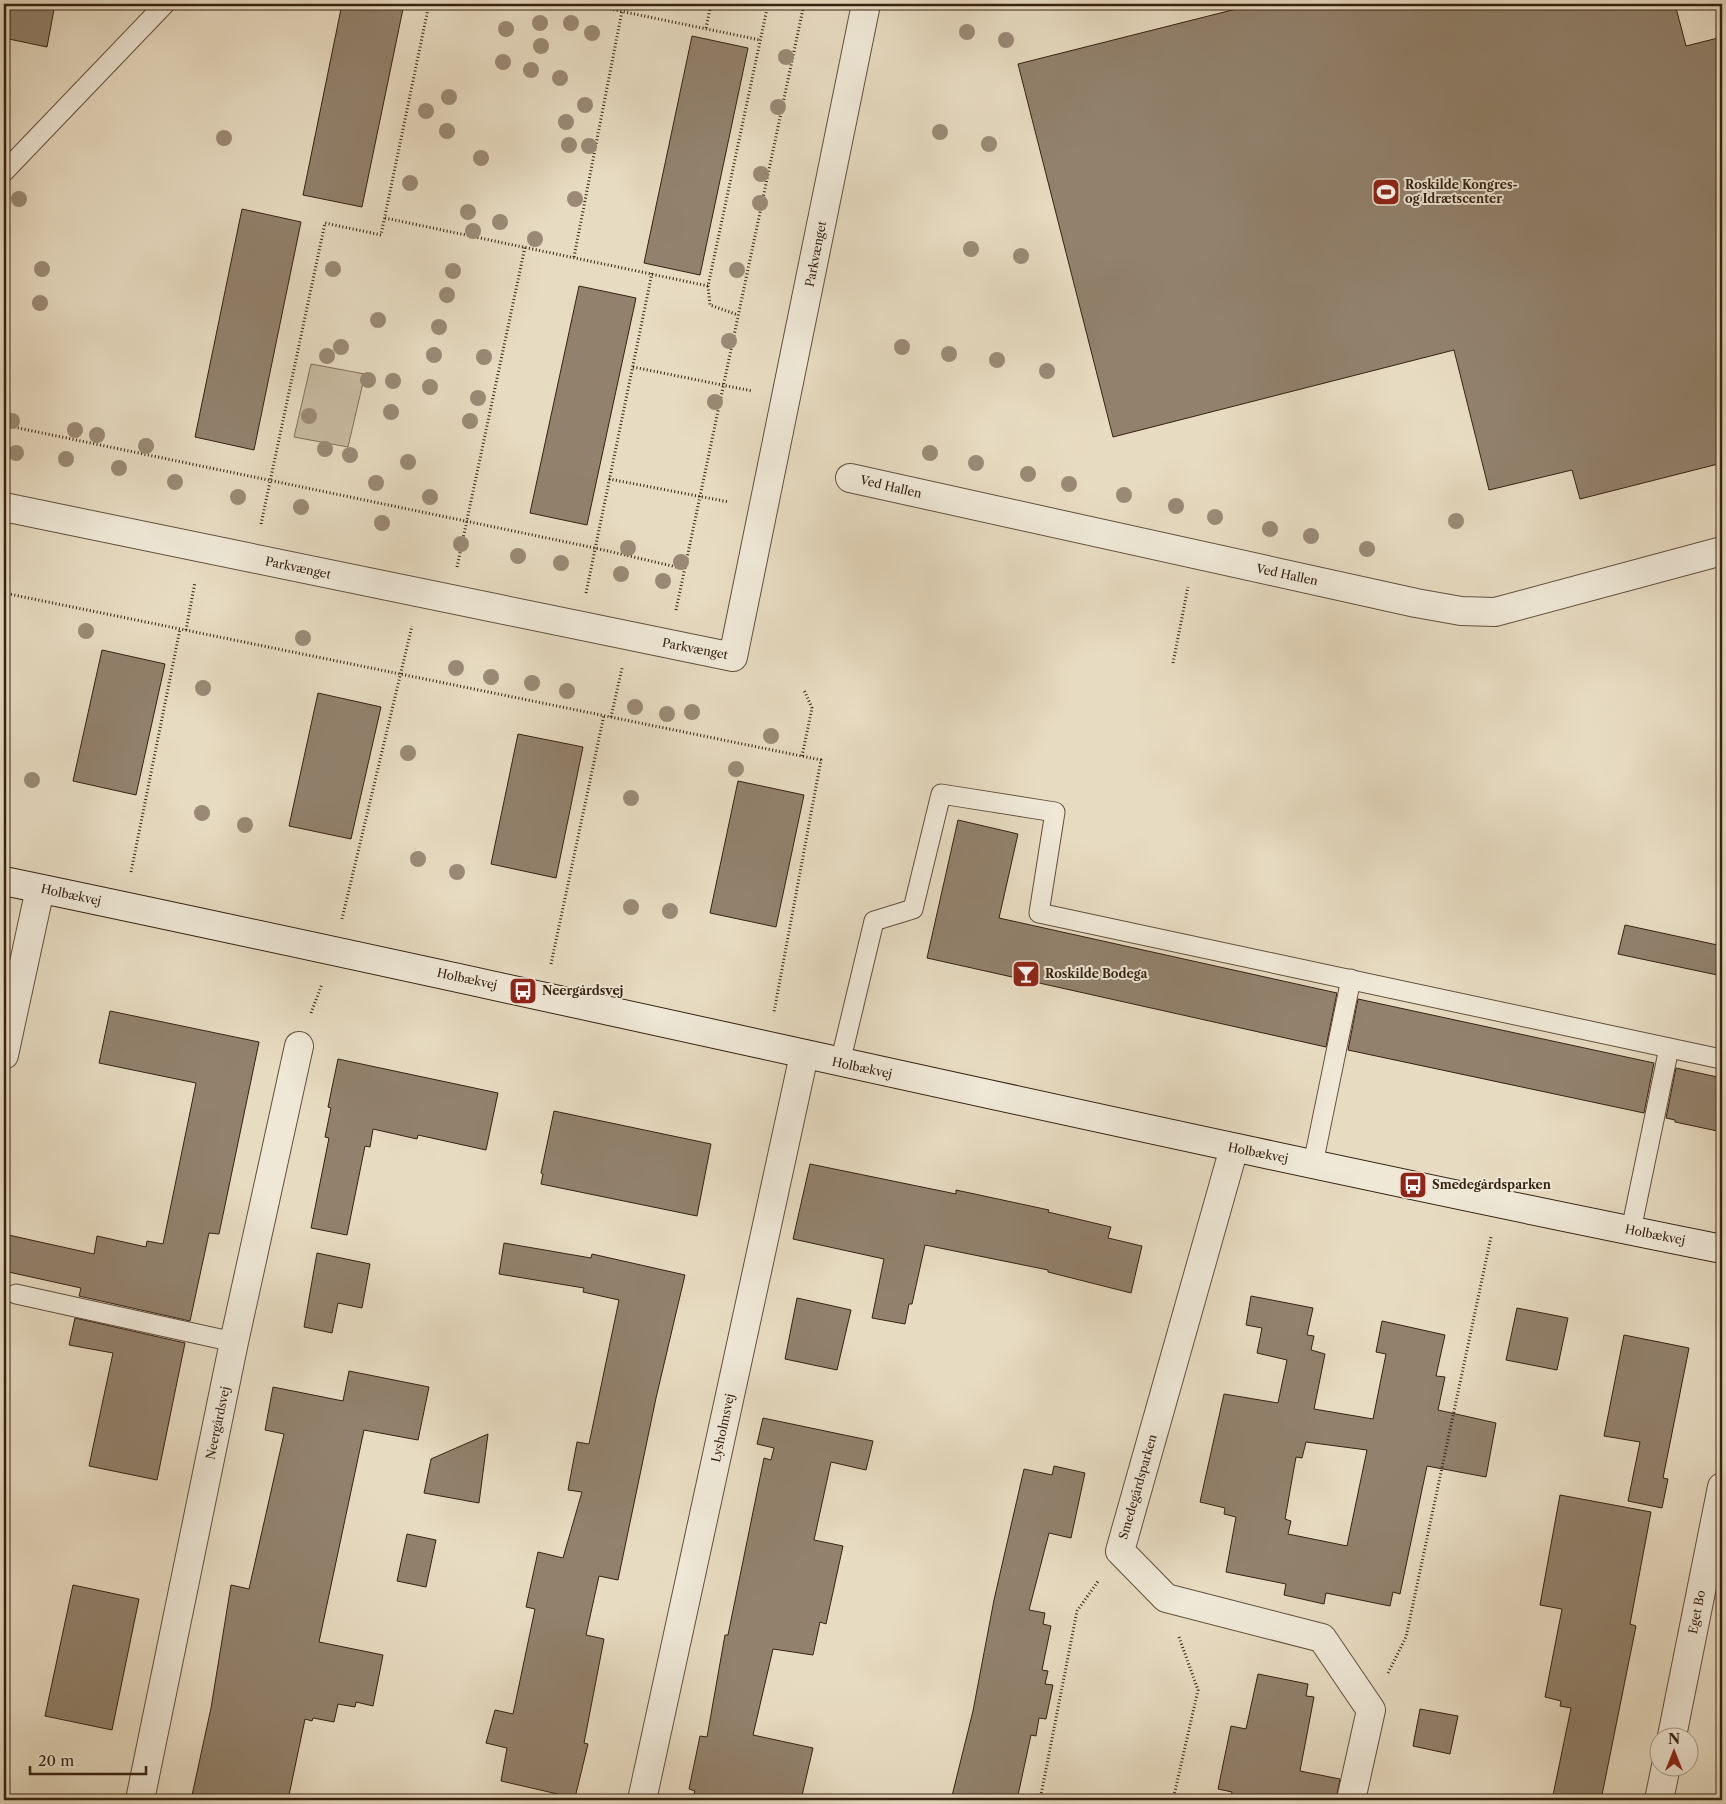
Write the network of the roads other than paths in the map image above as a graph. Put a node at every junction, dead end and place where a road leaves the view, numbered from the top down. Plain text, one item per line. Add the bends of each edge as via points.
1 (165, 4) edge
2 (866, 4) edge
3 (4, 172) edge
4 (850, 478) dead end
5 (4, 508) edge
6 (1722, 551) edge
7 (4, 881) edge
8 (40, 888) junction
9 (1351, 979) junction
10 (299, 1046) road end
11 (1669, 1048) junction
12 (4, 1055) edge
13 (804, 1055) junction
14 (1721, 1059) dead end
15 (840, 1063) junction
16 (1234, 1148) junction
17 (1312, 1164) junction
18 (1630, 1230) junction
19 (1722, 1249) edge
20 (16, 1294) dead end
21 (234, 1342) junction
22 (1722, 1487) edge
23 (1674, 1726) edge
24 (1664, 1776) edge
25 (140, 1800) edge
26 (642, 1800) edge
27 (1352, 1800) edge
28 (1659, 1800) edge

1 - 3 lane
2 - 5 street, Parkvænget via 733,657
4 - 6 street, Ved Hallen via 1461,611 1495,612
7 - 8 street, Holbækvej
8 - 12 street
8 - 13 street, Holbækvej
9 - 11 lane
9 - 15 lane via 1039,912 1055,812 942,794 912,909 874,921
9 - 17 lane
10 - 21 street, Neergårdsvej
11 - 14 lane
11 - 18 lane
13 - 15 street, Holbækvej
13 - 26 street, Lysholmsvej
15 - 16 street, Holbækvej
16 - 17 street, Holbækvej
16 - 27 street, Smedegårdsparken via 1120,1551 1166,1598 1322,1638 1371,1710
17 - 18 street, Holbækvej
18 - 19 street, Holbækvej
20 - 21 lane
21 - 25 street, Neergårdsvej
22 - 23 street, Eget Bo
24 - 28 street

